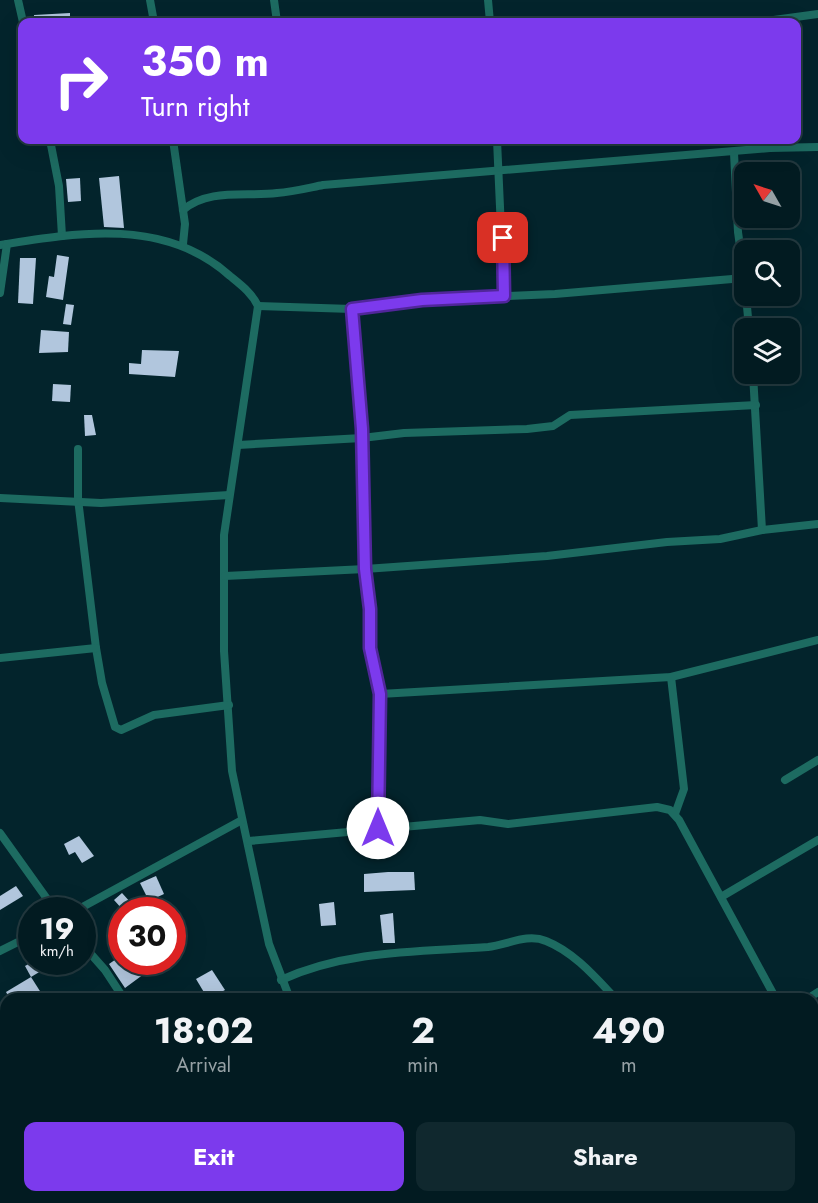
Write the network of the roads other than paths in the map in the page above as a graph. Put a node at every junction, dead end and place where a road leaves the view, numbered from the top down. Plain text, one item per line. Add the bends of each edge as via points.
1 (18, 0) edge
2 (150, 0) edge
3 (274, 0) edge
4 (488, 0) edge
5 (818, 14) edge
6 (22, 18) edge
7 (153, 18) edge
8 (276, 18) edge
9 (490, 18) edge
10 (788, 18) edge
11 (51, 144) edge
12 (173, 144) edge
13 (497, 144) edge
14 (818, 147) edge
15 (734, 153) junction
16 (499, 171) junction
17 (183, 210) junction
18 (62, 236) junction
19 (739, 240) edge
20 (4, 244) edge
21 (183, 244) junction
22 (734, 278) edge
23 (0, 293) edge
24 (504, 296) junction
25 (258, 306) junction
26 (352, 309) junction
27 (754, 384) edge
28 (756, 405) junction
29 (362, 438) junction
30 (238, 446) junction
31 (78, 449) dead end
32 (229, 495) junction
33 (0, 498) edge
34 (78, 500) junction
35 (818, 524) edge
36 (762, 530) junction
37 (365, 569) junction
38 (225, 576) junction
39 (818, 640) edge
40 (96, 648) junction
41 (0, 658) edge
42 (671, 676) junction
43 (380, 694) junction
44 (229, 705) junction
45 (818, 760) edge
46 (785, 780) dead end
47 (675, 814) junction
48 (242, 820) junction
49 (378, 828) junction
50 (0, 833) edge
51 (818, 840) edge
52 (249, 841) junction
53 (46, 897) edge
54 (721, 897) junction
55 (96, 899) edge
56 (18, 941) edge
57 (0, 951) edge
58 (96, 960) edge
59 (281, 980) junction
60 (120, 993) edge
61 (287, 993) edge
62 (611, 993) edge
63 (773, 993) edge

1 - 6 street
2 - 7 street
3 - 8 street
4 - 9 street
5 - 10 street
11 - 18 street via 59,186
12 - 17 street
13 - 16 street
14 - 15 street
15 - 16 street
15 - 19 street
16 - 17 street via 323,185 276,194 207,197
16 - 24 street
17 - 21 street
18 - 20 street
18 - 21 street via 105,233
20 - 23 street
21 - 25 street via 216,263 252,294
22 - 24 street
24 - 26 street via 422,300
25 - 26 street
25 - 30 street
26 - 29 street
27 - 28 street
28 - 29 street via 570,415 553,426 526,429
28 - 36 street
29 - 30 street
29 - 37 street
30 - 32 street
31 - 34 street
32 - 34 street
32 - 38 street via 224,535
33 - 34 street
34 - 40 street
35 - 36 street
36 - 37 street via 720,539 547,556
37 - 38 street
37 - 43 street via 371,656
38 - 44 street via 224,651
39 - 42 street
40 - 41 street
40 - 44 street via 115,727 121,730 154,715
42 - 43 street
42 - 47 street via 684,789
43 - 49 street
44 - 48 street via 232,771
45 - 46 street
47 - 49 street via 657,807 508,824 480,820
47 - 54 street
48 - 52 street
48 - 55 street
49 - 52 street
50 - 53 street
51 - 54 street
52 - 59 street via 255,887
54 - 63 street
56 - 57 street
58 - 60 street
59 - 61 street
59 - 62 street via 303,970 363,956 491,947 531,939 545,940 561,950

